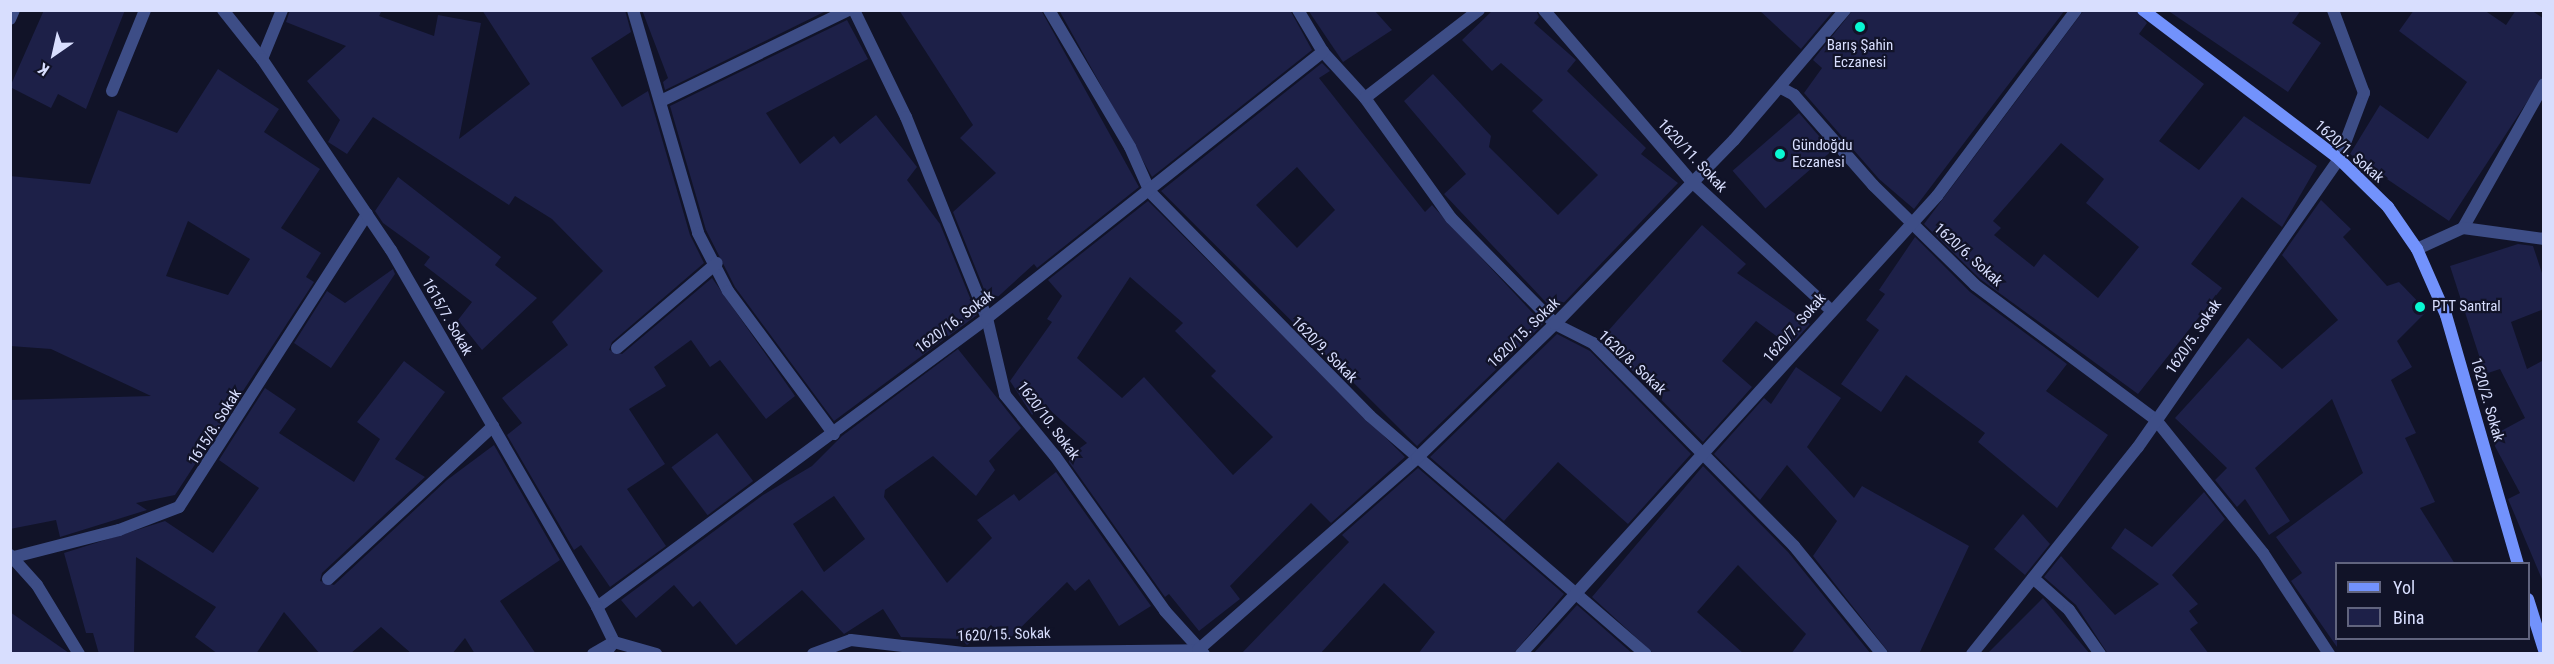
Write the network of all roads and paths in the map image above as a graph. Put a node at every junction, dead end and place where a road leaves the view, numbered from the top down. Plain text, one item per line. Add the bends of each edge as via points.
1 (14, 10) edge
2 (145, 10) edge
3 (223, 10) edge
4 (282, 10) edge
5 (633, 10) edge
6 (848, 10) edge
7 (854, 10) edge
8 (1049, 10) edge
9 (1298, 10) edge
10 (1479, 10) edge
11 (1544, 10) edge
12 (1845, 10) edge
13 (2076, 10) edge
14 (2143, 10) edge
15 (2332, 10) edge
16 (10, 19) edge
17 (1323, 52) junction
18 (262, 59) junction
19 (2544, 84) edge
20 (1781, 88) junction
21 (112, 91) dead end
22 (1365, 98) junction
23 (663, 100) junction
24 (2339, 159) junction
25 (1690, 181) junction
26 (1150, 192) junction
27 (367, 214) junction
28 (1911, 224) junction
29 (2463, 228) junction
30 (2544, 239) edge
31 (2417, 249) junction
32 (717, 263) junction
33 (1831, 310) junction
34 (987, 318) junction
35 (1555, 324) junction
36 (617, 348) dead end
37 (2156, 420) junction
38 (493, 426) junction
39 (834, 434) junction
40 (1705, 456) junction
41 (1417, 458) junction
42 (11, 557) edge
43 (2517, 562) edge
44 (2033, 578) junction
45 (328, 579) dead end
46 (1580, 593) junction
47 (2530, 602) edge
48 (597, 607) junction
49 (614, 642) junction
50 (2544, 650) edge
51 (1199, 652) edge
52 (79, 654) edge
53 (593, 654) edge
54 (606, 654) edge
55 (656, 654) edge
56 (813, 654) edge
57 (1521, 654) edge
58 (1646, 654) edge
59 (1882, 654) edge
60 (1972, 654) edge
61 (2100, 654) edge
62 (2329, 654) edge

1 - 16 street
2 - 21 street
3 - 18 street, 1615/7. Sokak
4 - 18 street
5 - 23 street
6 - 23 street
7 - 34 street, 1620/10. Sokak via 906,117
8 - 26 street, 1620/9. Sokak via 1130,147
9 - 17 street, 1620/8. Sokak
10 - 22 street
11 - 25 street, 1620/11. Sokak
12 - 20 street, 1620/15. Sokak
13 - 28 street, 1620/7. Sokak
14 - 24 main road, 1620/1. Sokak
15 - 24 street, 1620/5. Sokak via 2364,93
17 - 22 street, 1620/8. Sokak
17 - 26 street, 1620/16. Sokak
18 - 27 street, 1615/7. Sokak
19 - 29 street
20 - 25 street, 1620/15. Sokak
20 - 28 street, 1620/6. Sokak via 1794,95
22 - 35 street, 1620/8. Sokak via 1451,218
23 - 32 street via 667,139 698,233
24 - 31 main road, 1620/1. Sokak via 2388,207
24 - 37 street, 1620/5. Sokak
25 - 33 street, 1620/11. Sokak
25 - 35 street, 1620/15. Sokak
26 - 34 street, 1620/16. Sokak
26 - 41 street, 1620/9. Sokak
27 - 38 street, 1615/7. Sokak
27 - 42 street, 1615/8. Sokak via 179,507 119,530
28 - 33 street, 1620/7. Sokak
28 - 37 street, 1620/6. Sokak via 1975,285
29 - 30 street
29 - 31 street
31 - 43 main road, 1620/2. Sokak via 2446,315
32 - 36 street
32 - 39 street via 729,291
33 - 40 street, 1620/7. Sokak
34 - 39 street, 1620/16. Sokak
34 - 51 street, 1620/10. Sokak via 1005,395
35 - 40 street, 1620/8. Sokak via 1593,344
35 - 41 street, 1620/15. Sokak
37 - 44 street, 1620/5. Sokak
37 - 62 street, 1620/6. Sokak via 2263,553
38 - 45 street
38 - 48 street, 1615/7. Sokak
39 - 48 street, 1620/16. Sokak
40 - 46 street, 1620/7. Sokak
40 - 59 street, 1620/8. Sokak via 1794,546
41 - 46 street, 1620/9. Sokak
41 - 51 street, 1620/15. Sokak
42 - 52 street, 1615/8. Sokak
44 - 60 street, 1620/5. Sokak
44 - 61 street via 2069,610
46 - 57 street, 1620/7. Sokak
46 - 58 street, 1620/9. Sokak
47 - 50 main road
48 - 49 street, 1615/7. Sokak
49 - 53 street
49 - 54 street
49 - 55 street
51 - 56 street, 1620/15. Sokak via 963,653 851,640

